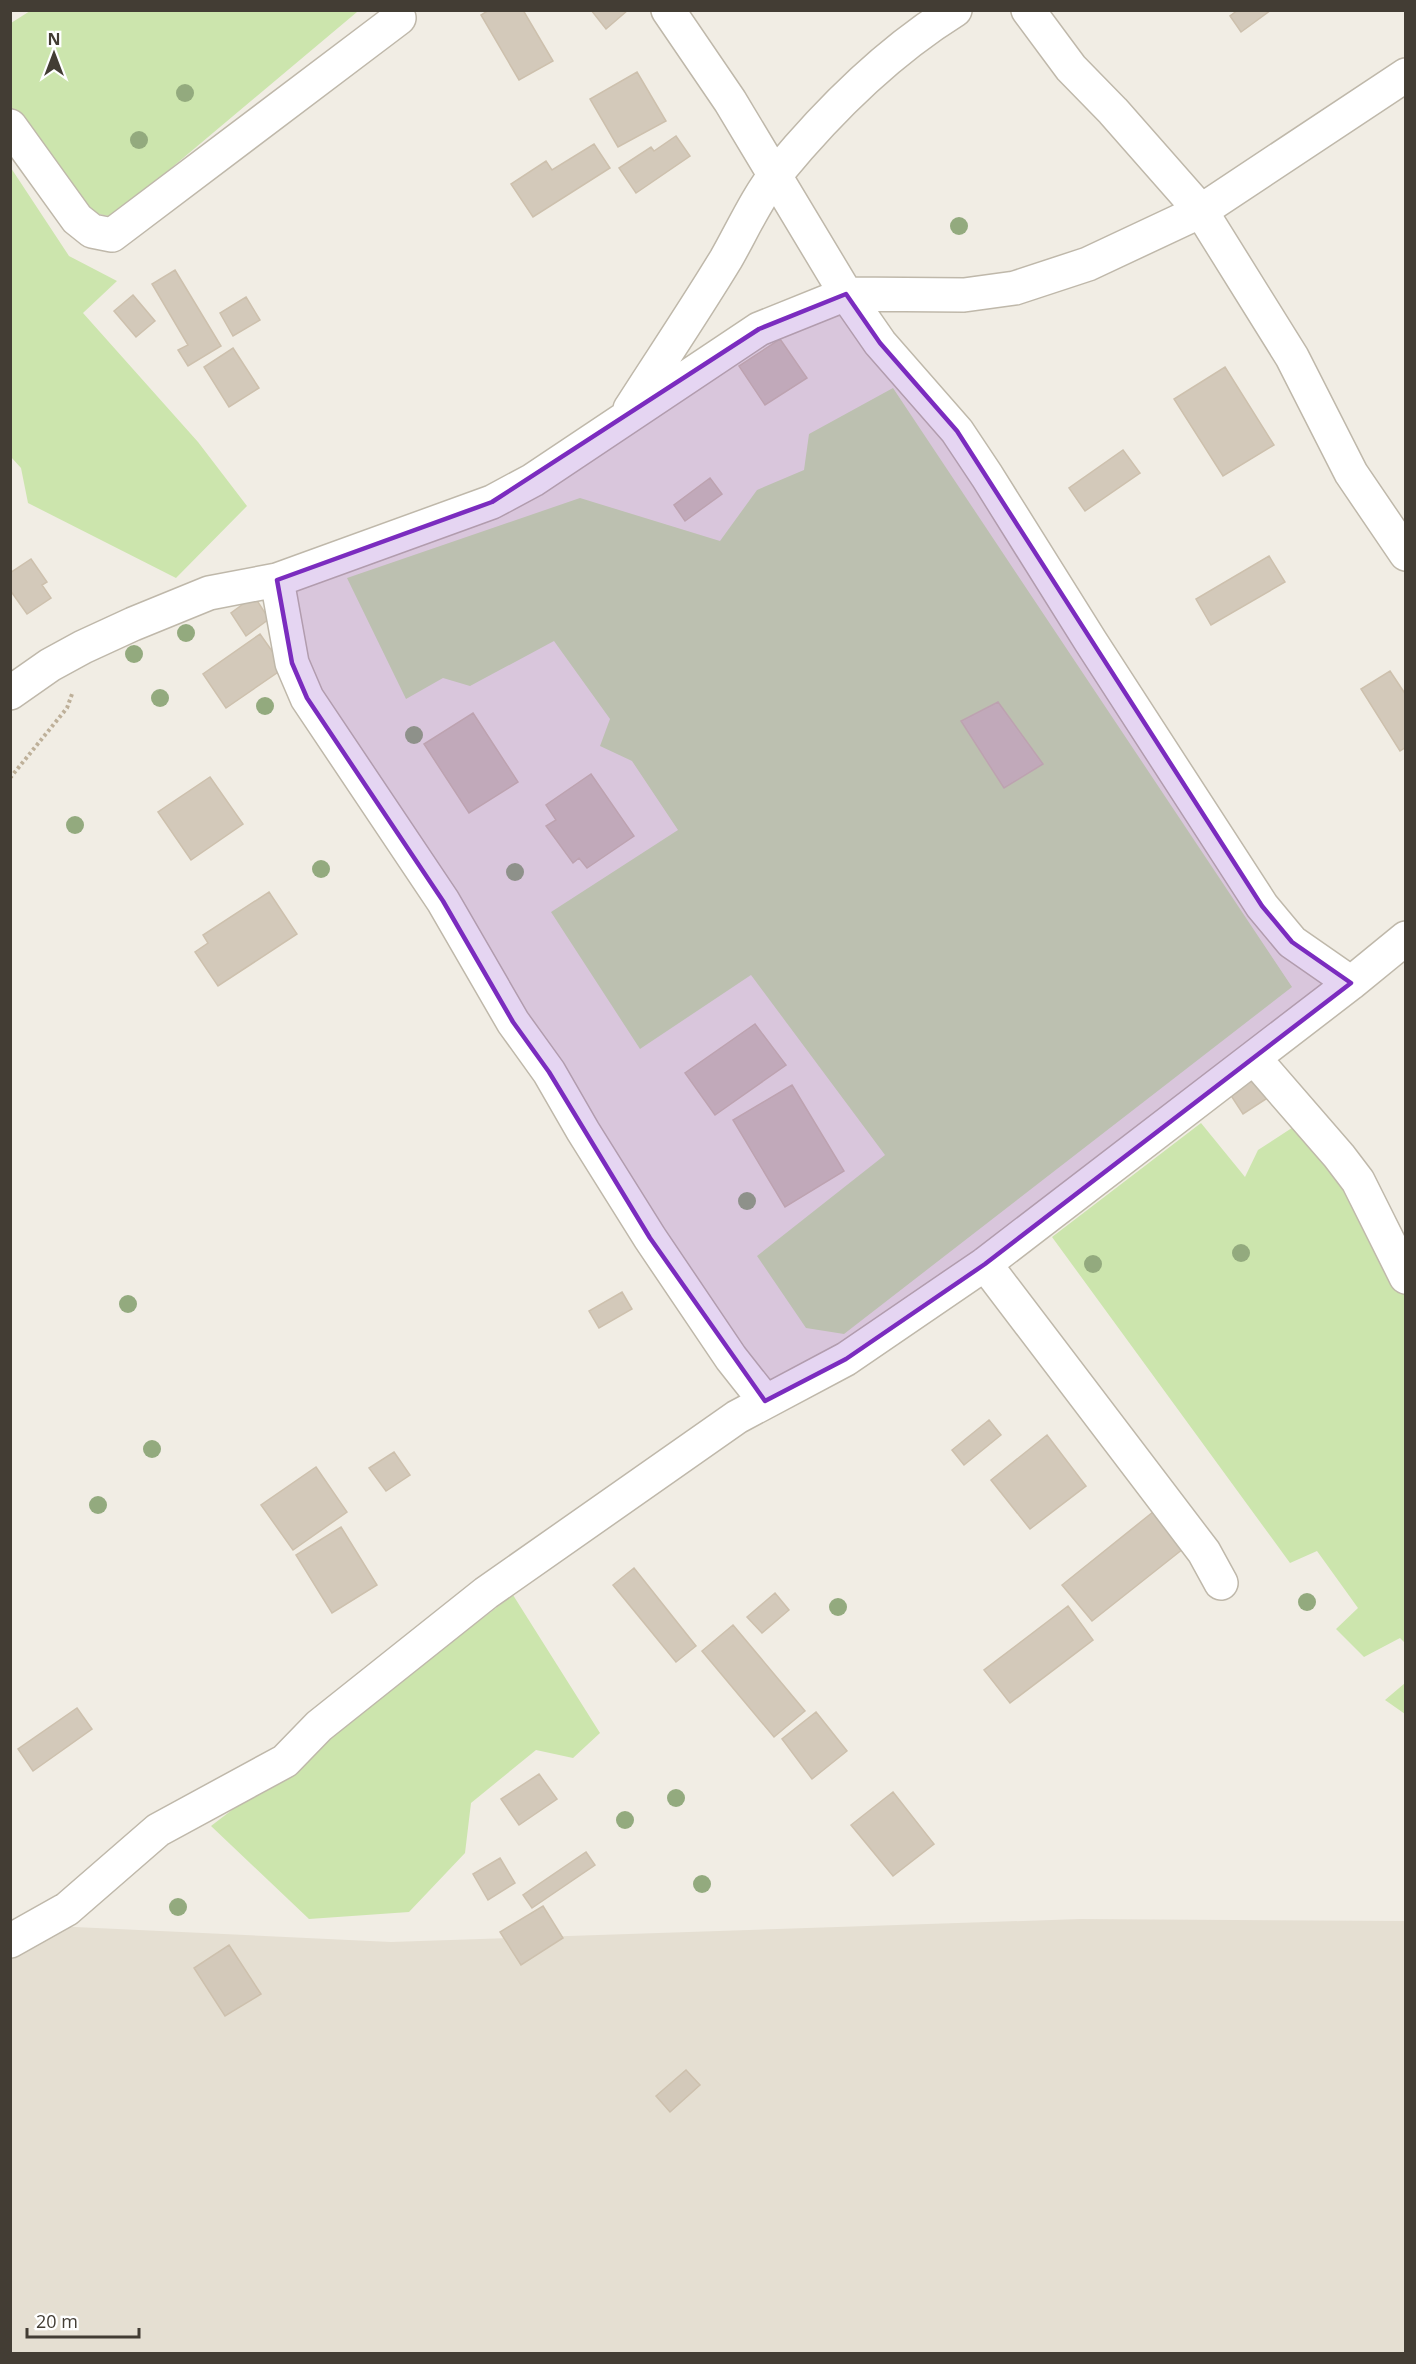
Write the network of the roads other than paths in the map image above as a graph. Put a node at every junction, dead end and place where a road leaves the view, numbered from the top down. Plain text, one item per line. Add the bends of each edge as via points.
1 (668, 10) edge
2 (955, 10) edge
3 (1028, 10) edge
4 (397, 13) edge
5 (1406, 75) edge
6 (10, 126) edge
7 (775, 174) junction
8 (1201, 211) junction
9 (846, 294) junction
10 (622, 420) junction
11 (1406, 554) edge
12 (277, 580) junction
13 (10, 693) edge
14 (1406, 939) edge
15 (1351, 983) junction
16 (1254, 1058) junction
17 (985, 1264) junction
18 (1406, 1277) edge
19 (765, 1401) junction
20 (1221, 1583) dead end
21 (10, 1941) edge

1 - 7 street
2 - 7 street via 890,55
3 - 8 street via 1071,68
4 - 6 street via 112,234 92,231 77,219
5 - 8 street
7 - 9 street
7 - 10 street via 725,261
8 - 9 street via 1088,264 1016,288 964,296
8 - 11 street via 1292,357 1351,473
9 - 10 street via 759,329
9 - 15 street via 880,343 963,440 1262,906 1292,942
10 - 12 street via 533,480 492,502
12 - 13 street via 209,593 133,624 83,647
12 - 19 street via 292,663 307,698 443,901 513,1022 549,1072 650,1238
14 - 15 street
15 - 16 street
16 - 17 street
16 - 18 street via 1358,1181
17 - 19 street via 846,1359
17 - 20 street via 1204,1552
19 - 21 street via 486,1593 319,1726 285,1761 158,1830 67,1909

